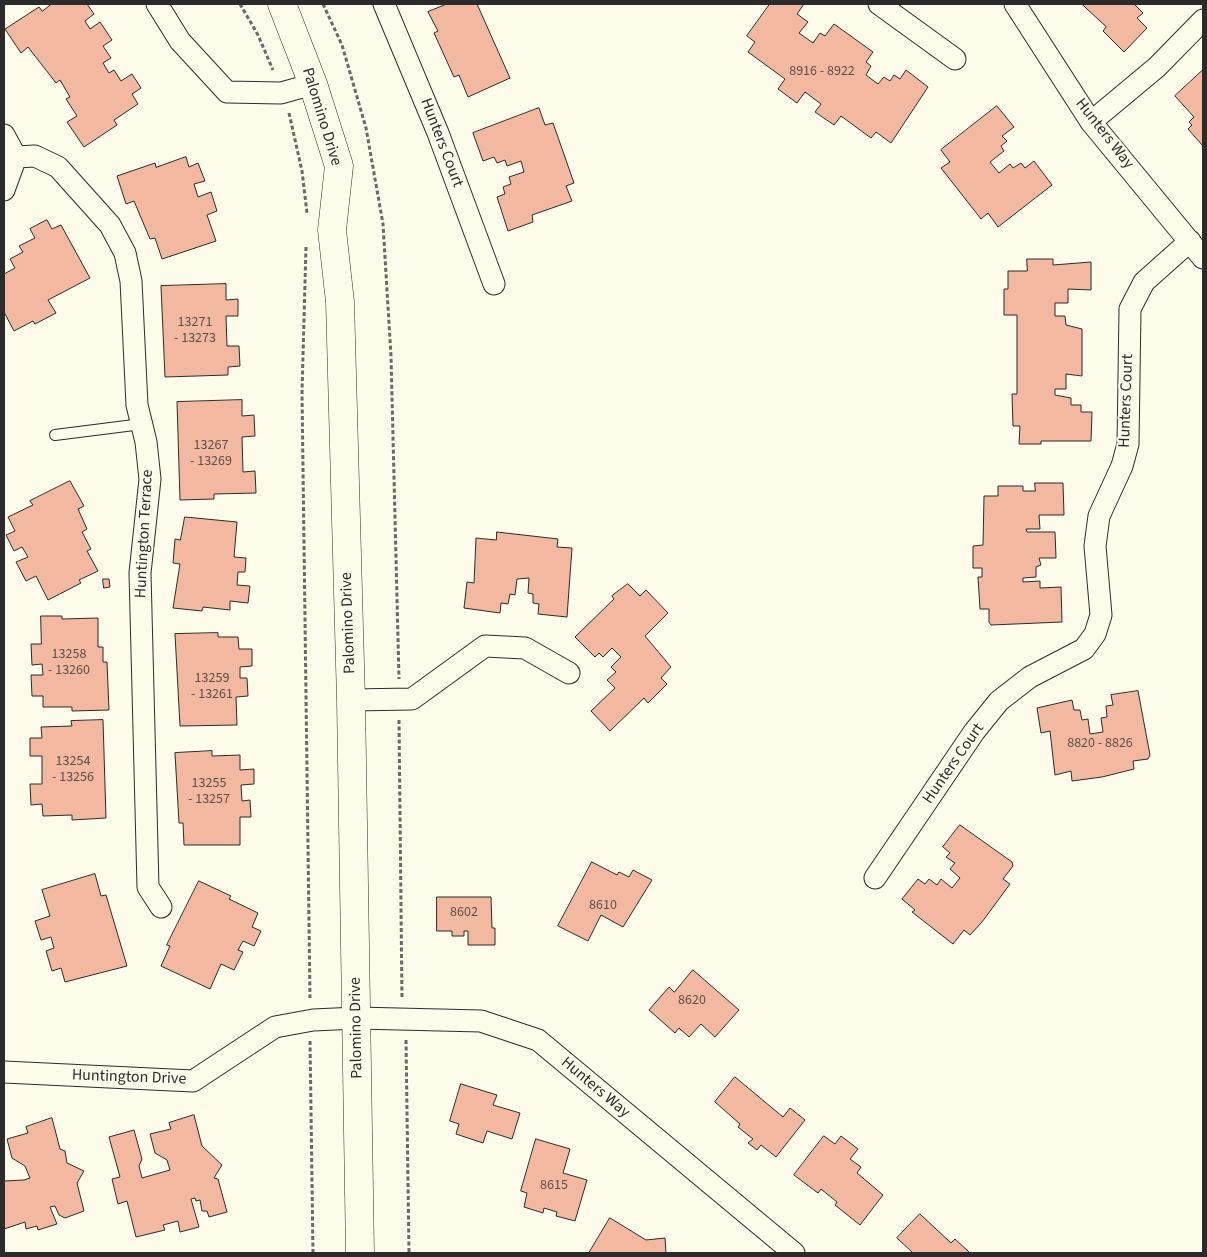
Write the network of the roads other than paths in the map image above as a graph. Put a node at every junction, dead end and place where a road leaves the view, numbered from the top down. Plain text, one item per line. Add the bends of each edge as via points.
1 (157, 4) edge
2 (282, 4) edge
3 (384, 4) edge
4 (879, 4) edge
5 (1015, 4) edge
6 (1203, 20) edge
7 (955, 59) dead end
8 (312, 84) junction
9 (1091, 122) junction
10 (4, 135) edge
11 (16, 156) junction
12 (4, 190) edge
13 (1190, 241) junction
14 (1203, 258) edge
15 (494, 284) dead end
16 (142, 424) junction
17 (55, 435) dead end
18 (568, 673) dead end
19 (351, 700) junction
20 (875, 878) dead end
21 (161, 907) dead end
22 (357, 1018) junction
23 (4, 1072) edge
24 (360, 1253) edge
25 (794, 1253) edge

1 - 8 street via 180,42 227,92 281,93
2 - 8 street, Palomino Drive
3 - 15 street, Hunters Court via 438,133
4 - 7 street
5 - 9 street, Hunters Way
6 - 9 street via 1158,67
8 - 19 street, Palomino Drive via 339,166 332,230 340,302
9 - 13 street, Hunters Way
10 - 11 street
11 - 12 street
11 - 16 street, Huntington Terrace via 35,156 58,166 110,225 124,253 131,281 137,405
13 - 14 street, Hunters Way
13 - 20 street, Hunters Court via 1144,282 1130,309 1128,444 1122,466 1099,516 1095,546 1101,614 1095,634 1084,649 1030,677 999,701 974,732
16 - 17 lane
16 - 21 street, Huntington Terrace via 150,479 140,573 148,887
18 - 19 street via 525,648 485,646 412,699
19 - 22 street, Palomino Drive
22 - 23 street, Huntington Drive via 310,1020 275,1027 193,1081
22 - 24 street, Palomino Drive
22 - 25 street, Hunters Way via 481,1021 538,1040

